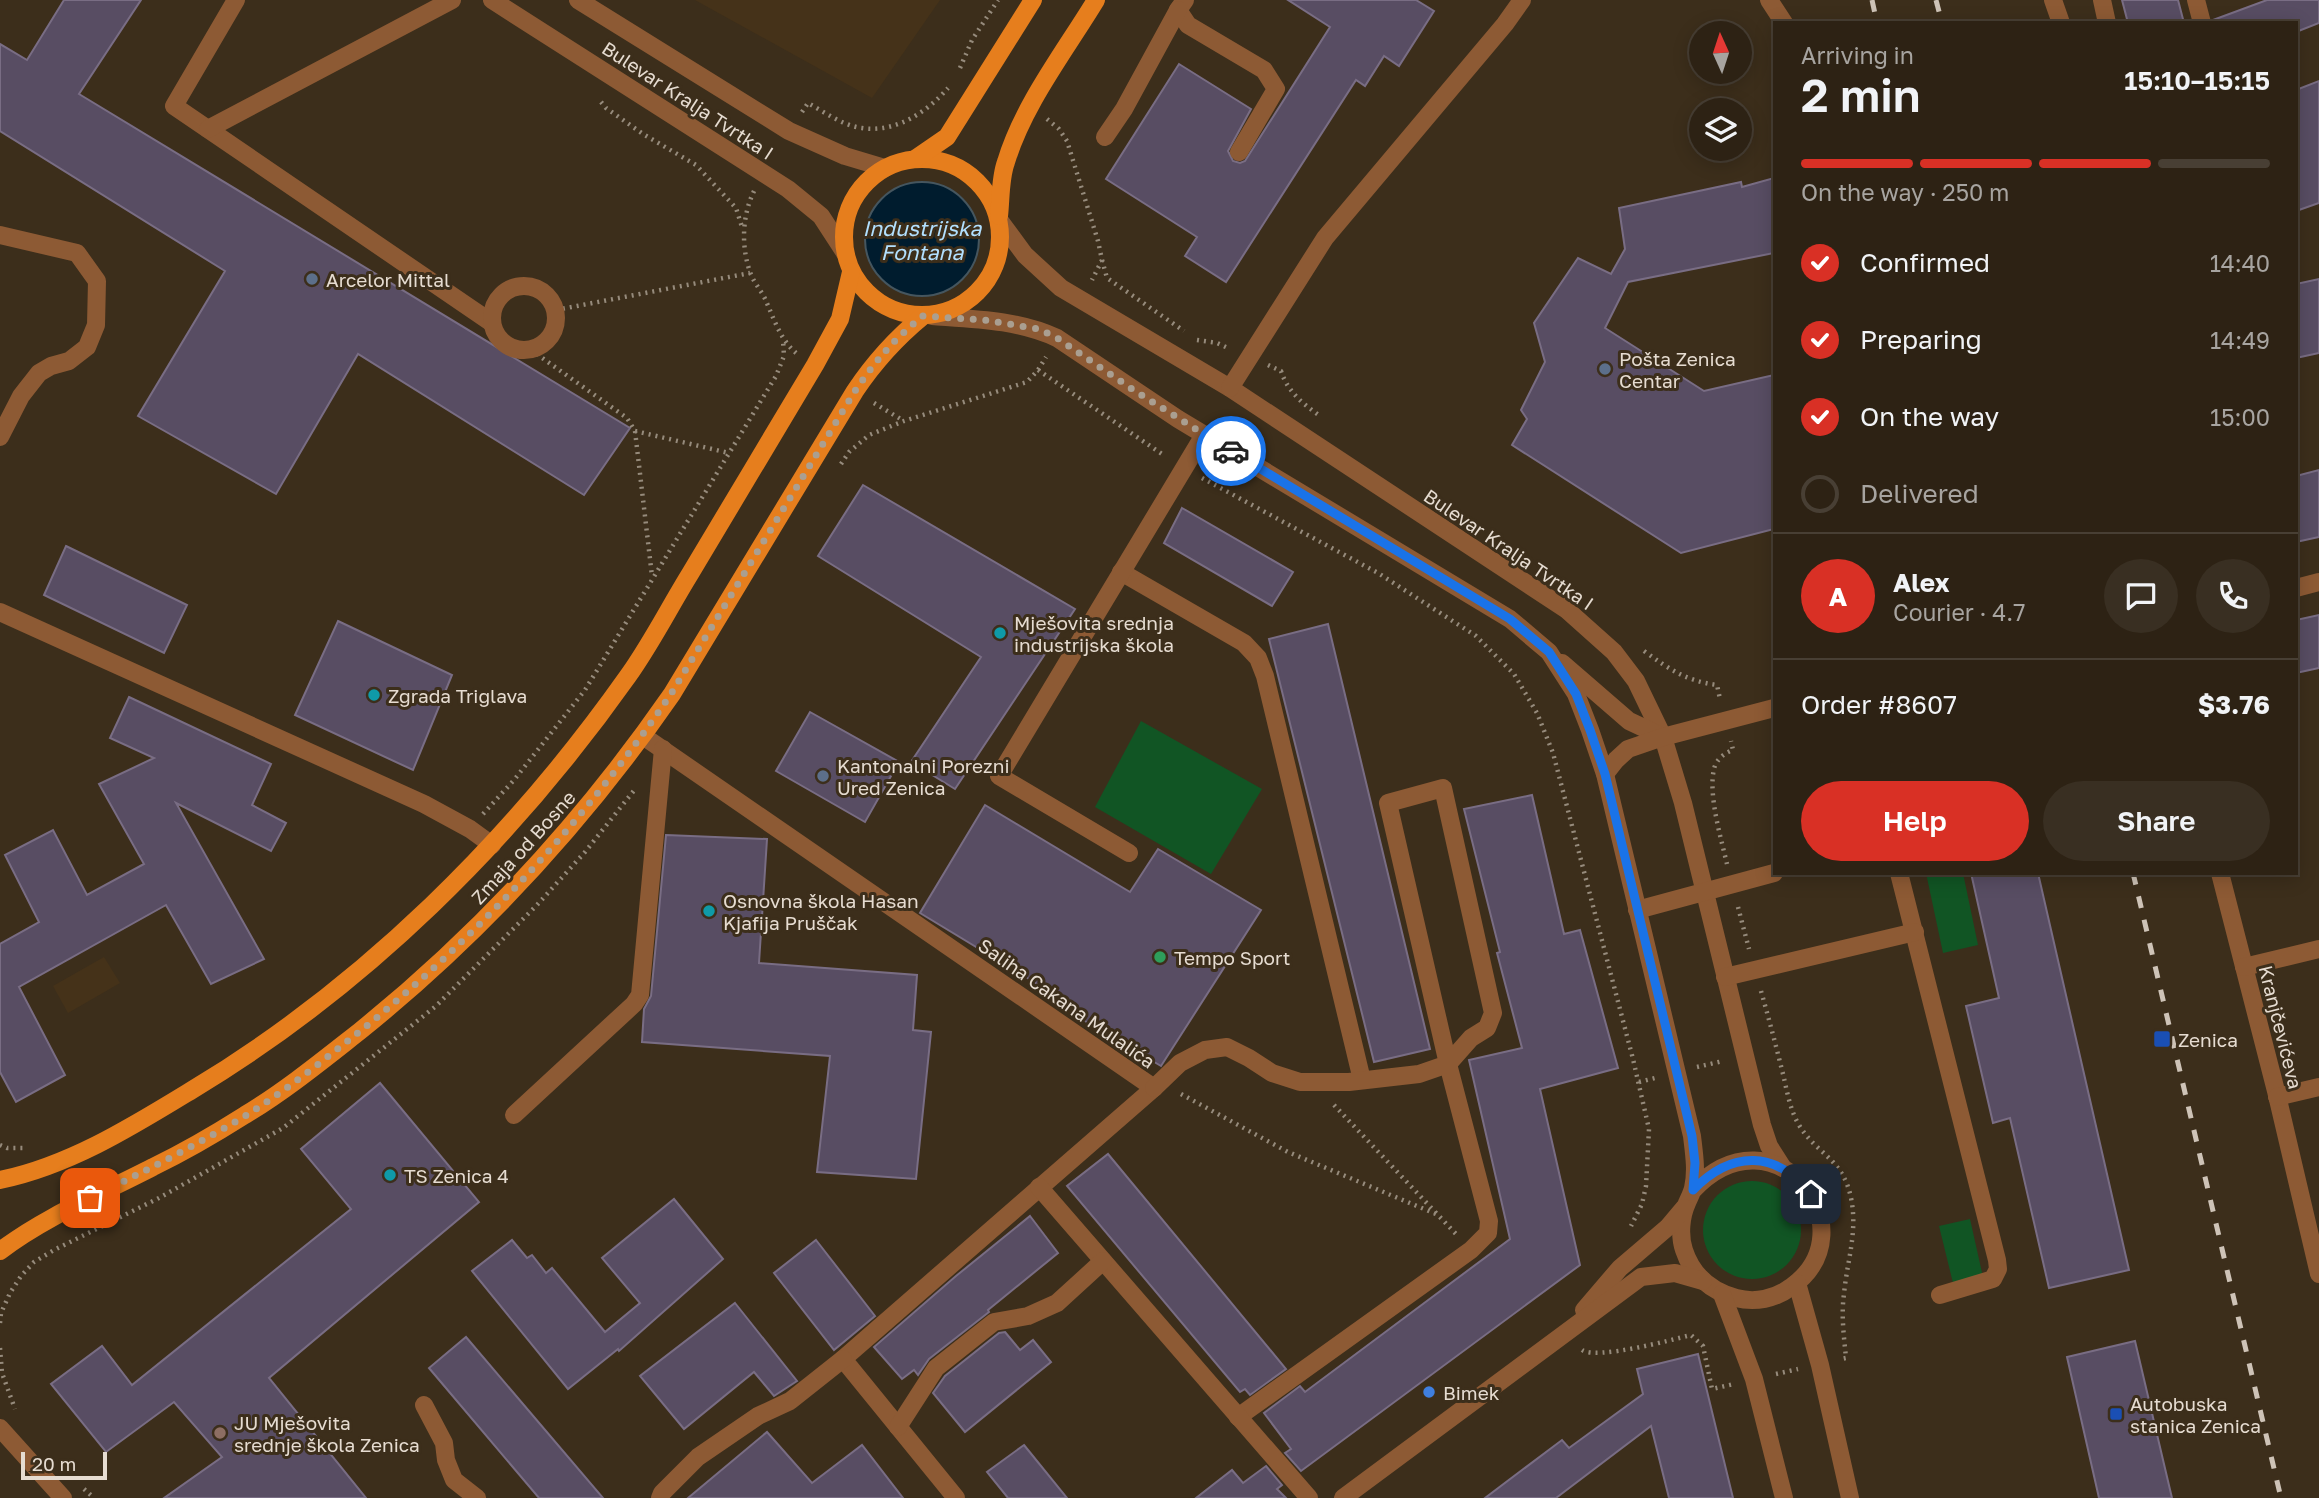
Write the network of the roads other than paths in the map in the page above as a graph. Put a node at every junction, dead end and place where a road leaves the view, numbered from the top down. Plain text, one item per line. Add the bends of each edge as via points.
1 (236, 0) edge
2 (452, 0) edge
3 (492, 0) edge
4 (578, 0) edge
5 (1033, 0) edge
6 (1096, 0) edge
7 (1522, 0) edge
8 (1769, 0) edge
9 (2053, 0) edge
10 (2102, 0) edge
11 (2196, 0) edge
12 (1181, 5) edge
13 (1783, 21) edge
14 (2060, 21) edge
15 (2107, 21) edge
16 (2201, 21) edge
17 (208, 129) junction
18 (1105, 137) dead end
19 (1239, 152) dead end
20 (915, 159) junction
21 (885, 168) junction
22 (999, 218) junction
23 (0, 235) edge
24 (845, 253) junction
25 (852, 272) junction
26 (928, 316) junction
27 (492, 323) junction
28 (1230, 388) junction
29 (1204, 435) junction
30 (0, 437) edge
31 (1121, 572) junction
32 (2319, 582) edge
33 (2298, 587) edge
34 (0, 612) edge
35 (1549, 652) junction
36 (1773, 708) edge
37 (643, 736) junction
38 (1663, 737) junction
39 (663, 749) junction
40 (1605, 774) junction
41 (492, 845) junction
42 (1129, 853) dead end
43 (1773, 873) edge
44 (1900, 875) edge
45 (2221, 875) edge
46 (1705, 893) junction
47 (1637, 910) junction
48 (1915, 932) junction
49 (2319, 949) edge
50 (2244, 967) junction
51 (1725, 977) junction
52 (1448, 1064) junction
53 (1362, 1080) junction
54 (1157, 1085) junction
55 (2319, 1087) edge
56 (2277, 1097) junction
57 (514, 1115) dead end
58 (1783, 1168) junction
59 (0, 1181) edge
60 (1040, 1187) junction
61 (1689, 1198) junction
62 (2311, 1206) edge
63 (0, 1251) edge
64 (1103, 1261) junction
65 (2319, 1274) edge
66 (1703, 1281) junction
67 (1797, 1283) junction
68 (1721, 1294) junction
69 (1940, 1295) dead end
70 (1563, 1334) junction
71 (843, 1359) junction
72 (424, 1405) dead end
73 (1238, 1417) junction
74 (898, 1427) junction
75 (0, 1428) edge
76 (63, 1498) edge
77 (477, 1498) edge
78 (660, 1498) edge
79 (956, 1498) edge
80 (1309, 1498) edge
81 (1343, 1498) edge
82 (1784, 1498) edge
83 (1850, 1498) edge

1 - 17 street via 174,106
2 - 17 street
3 - 24 street, Bulevar Kralja Tvrtka I via 788,189 821,216
4 - 21 street, Bulevar Kralja Tvrtka I via 789,131
5 - 20 main road via 947,137
6 - 22 main road, Zmaja od Bosne via 1015,135 1004,165
7 - 28 street via 1325,238
8 - 13 street
9 - 14 street
10 - 15 street
11 - 16 street
12 - 18 street
12 - 19 street via 1188,25 1264,70 1276,89
17 - 27 street
20 - 21 main road
20 - 22 main road via 937,160 976,179
21 - 24 main road via 865,183 851,204 844,228
22 - 26 main road, Zmaja od Bosne via 1001,247 993,272 978,293 957,308
22 - 28 street, Bulevar Kralja Tvrtka I via 1025,255 1061,288
23 - 30 street via 77,253 97,281 96,325 87,347 69,362 39,373
24 - 25 main road
25 - 26 main road via 881,304 901,314
25 - 41 main road, Zmaja od Bosne via 840,319 815,365 630,673
26 - 29 street via 1039,329
26 - 37 main road, Zmaja od Bosne via 897,337 872,365
27 - 27 street via 496,302 512,288 534,287 544,292 556,310 554,331 541,347 531,350 510,348
28 - 38 street, Bulevar Kralja Tvrtka I via 1567,610 1615,652 1636,681
29 - 31 street
29 - 35 street via 1510,619
31 - 42 street via 999,776
31 - 53 street via 1244,643 1258,658
32 - 33 street
34 - 41 street via 424,804
35 - 38 street via 1629,721
35 - 40 street via 1576,694
36 - 38 street
37 - 39 street, Saliha Cakana Mulalića
37 - 63 main road, Zmaja od Bosne via 599,794 471,934 330,1055 247,1114 69,1208
38 - 40 street via 1628,749
38 - 46 street, Bulevar Kralja Tvrtka I
39 - 54 street, Saliha Cakana Mulalića
39 - 57 street via 640,996
40 - 47 street
41 - 59 main road, Zmaja od Bosne via 375,958 298,1020 134,1125 49,1166
43 - 46 street
44 - 48 street
45 - 50 street, Kranjčevićeva
46 - 47 street
46 - 51 street, Bulevar Kralja Tvrtka I
47 - 61 street via 1692,1136 1695,1163
48 - 51 street
48 - 69 street via 1998,1269 1993,1279
49 - 50 street
50 - 56 street, Kranjčevićeva
51 - 58 street, Bulevar Kralja Tvrtka I via 1769,1146
52 - 52 street via 1471,1038 1487,1028 1493,1013 1443,788 1388,803
52 - 53 street via 1419,1074
52 - 73 street via 1489,1221 1488,1233 1471,1250
53 - 54 street via 1300,1082 1272,1073 1227,1047 1205,1050 1180,1063
54 - 60 street, Saliha Cakana Mulalića
55 - 56 street
56 - 62 street, Kranjčevićeva
58 - 61 street, Bulevar Kralja Tvrtka I via 1744,1160 1707,1175
58 - 67 street, Bulevar Kralja Tvrtka I via 1799,1179 1819,1212 1818,1251
60 - 64 street
60 - 71 street, Saliha Cakana Mulalića
61 - 66 street via 1681,1227 1683,1249
61 - 70 street, Bulevar Kralja Tvrtka I via 1668,1227 1620,1268
62 - 65 street, Kranjčevićeva
64 - 73 street
64 - 74 street via 1057,1303 1028,1316 995,1322 936,1368
66 - 68 street
66 - 70 street via 1675,1273 1641,1277
67 - 68 street via 1759,1300
67 - 83 street
68 - 82 street via 1754,1379
70 - 81 street
71 - 74 street
71 - 78 street, Saliha Cakana Mulalića via 790,1401 758,1416 698,1457
72 - 77 street via 444,1443 454,1480
73 - 80 street
74 - 79 street
75 - 76 street

